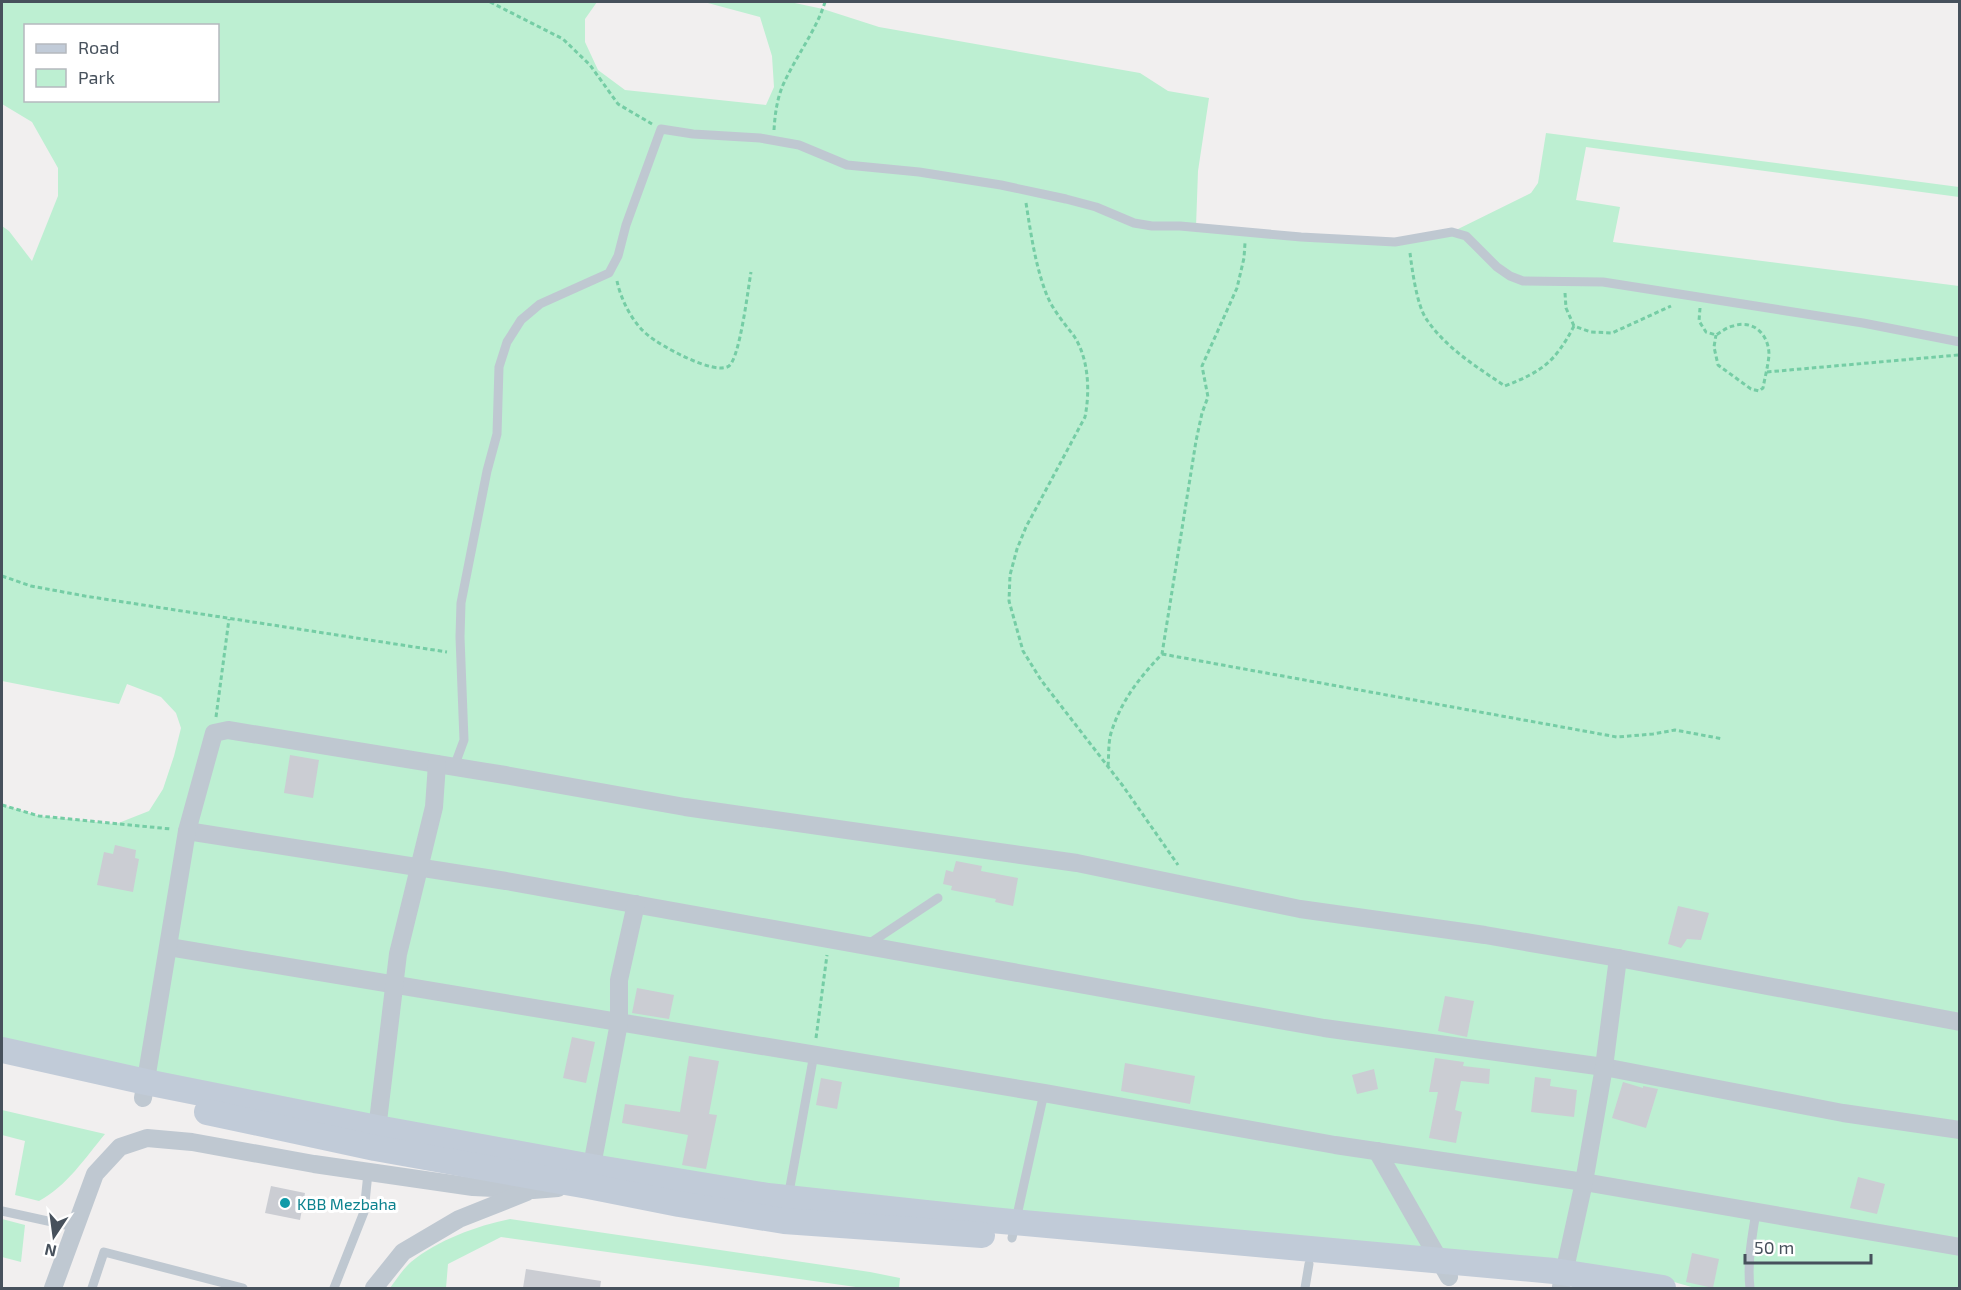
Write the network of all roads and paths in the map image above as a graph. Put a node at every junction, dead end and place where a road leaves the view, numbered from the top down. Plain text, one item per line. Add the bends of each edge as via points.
1 (490, 2) edge
2 (825, 2) edge
3 (662, 129) junction
4 (772, 140) junction
5 (1023, 190) junction
6 (1245, 232) junction
7 (1408, 239) junction
8 (614, 264) junction
9 (751, 272) dead end
10 (1563, 281) junction
11 (1691, 296) junction
12 (1703, 298) junction
13 (1575, 326) junction
14 (1716, 335) junction
15 (1959, 342) edge
16 (1959, 355) edge
17 (1766, 372) junction
18 (2, 576) edge
19 (229, 619) junction
20 (461, 654) junction
21 (1162, 654) junction
22 (214, 733) junction
23 (1723, 739) dead end
24 (446, 765) junction
25 (1108, 766) junction
26 (2, 805) edge
27 (187, 831) junction
28 (420, 867) junction
29 (1200, 888) junction
30 (938, 898) dead end
31 (636, 904) junction
32 (829, 939) junction
33 (867, 946) junction
34 (169, 947) junction
35 (1618, 958) junction
36 (393, 985) junction
37 (1959, 1022) edge
38 (619, 1023) junction
39 (2, 1050) edge
40 (814, 1054) junction
41 (2, 1067) edge
42 (1604, 1068) junction
43 (144, 1090) junction
44 (1044, 1093) junction
45 (1959, 1130) edge
46 (376, 1138) junction
47 (1377, 1151) junction
48 (368, 1173) junction
49 (590, 1177) junction
50 (1584, 1182) junction
51 (533, 1190) junction
52 (786, 1209) junction
53 (2, 1210) edge
54 (1756, 1212) junction
55 (75, 1227) junction
56 (1014, 1230) junction
57 (1959, 1247) edge
58 (1444, 1269) junction
59 (1307, 1276) edge
60 (1564, 1283) edge
61 (53, 1288) edge
62 (92, 1288) edge
63 (243, 1288) edge
64 (334, 1288) edge
65 (374, 1288) edge
66 (1664, 1288) edge
67 (1750, 1288) edge

1 - 3 path via 563,39 590,64 618,104
2 - 4 path via 783,85
3 - 4 lane
3 - 8 lane
4 - 5 lane via 847,165 920,171
5 - 6 lane via 1096,207 1134,223
5 - 25 path via 1036,266 1047,296 1083,355 1088,402 1085,417 1017,549 1009,601 1023,651
6 - 7 lane via 1395,242
6 - 21 path via 1237,288 1202,366 1208,398 1196,441
7 - 10 lane via 1452,232 1466,236 1509,276 1523,281
7 - 13 path via 1412,274 1425,319 1446,342 1505,386 1533,375 1549,363
8 - 9 path via 629,311 648,336 718,370 729,366 737,354
8 - 20 lane via 609,273 540,304 521,320 507,342 499,367 497,434 460,603
10 - 11 lane via 1603,282
10 - 13 path via 1566,308
11 - 12 lane
11 - 13 path via 1612,333
12 - 14 path via 1699,321 1706,332
12 - 15 lane
14 - 17 path via 1745,324 1760,330 1769,353
14 - 17 path via 1715,357 1725,371 1759,391
16 - 17 path
18 - 19 path via 31,586
19 - 20 path
19 - 22 path
20 - 24 lane via 464,740
21 - 23 path via 1617,737 1675,730
21 - 25 path via 1138,680 1121,710 1111,735
22 - 24 street via 228,730
22 - 27 street
24 - 28 street
24 - 29 street via 696,809 1077,863
25 - 29 path via 1176,863
26 - 27 path via 39,816
27 - 28 street
27 - 34 street
28 - 31 street
28 - 36 street
29 - 35 street via 1300,909
30 - 33 lane
31 - 32 street
31 - 38 street via 619,981
32 - 33 street
32 - 40 path
33 - 42 street via 1324,1028
34 - 36 street
34 - 43 street
35 - 37 street
35 - 42 street
36 - 38 street
36 - 46 street
38 - 40 street
38 - 49 street
39 - 43 main road
40 - 44 street
40 - 52 lane
41 - 43 main road
42 - 45 street via 1843,1113
42 - 50 street
43 - 46 main road
44 - 47 street
44 - 56 lane
46 - 49 main road
47 - 50 street
47 - 58 street
48 - 51 street via 473,1187
48 - 55 street via 192,1142 147,1138 120,1147 95,1174
48 - 64 lane via 364,1212
49 - 51 street
49 - 52 main road via 679,1204
50 - 54 street
50 - 60 street
51 - 65 street via 459,1220 403,1252
52 - 56 main road
53 - 55 lane
54 - 57 street
54 - 67 lane
55 - 61 street
56 - 58 main road
56 - 59 main road
58 - 59 main road
58 - 60 main road
60 - 66 main road
62 - 63 lane via 104,1252

